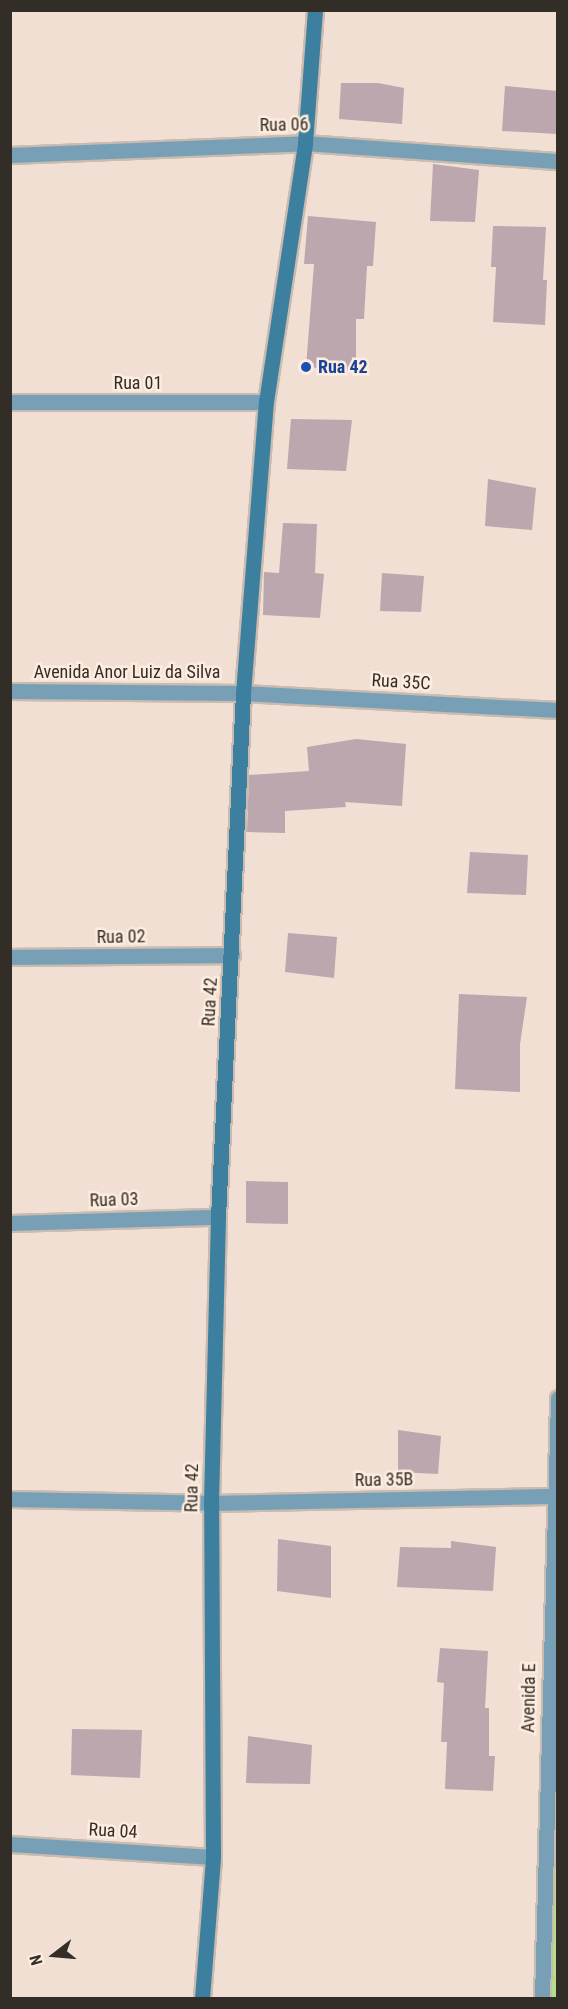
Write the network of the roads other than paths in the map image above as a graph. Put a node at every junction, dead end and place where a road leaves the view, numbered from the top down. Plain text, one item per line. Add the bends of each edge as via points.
1 (315, 10) edge
2 (305, 143) junction
3 (10, 155) edge
4 (558, 161) edge
5 (10, 402) edge
6 (266, 402) junction
7 (10, 691) edge
8 (243, 693) junction
9 (558, 710) edge
10 (232, 955) junction
11 (10, 957) edge
12 (218, 1217) junction
13 (10, 1223) edge
14 (558, 1398) edge
15 (556, 1496) edge
16 (10, 1499) edge
17 (211, 1503) junction
18 (10, 1844) edge
19 (213, 1857) junction
20 (551, 1882) edge
21 (202, 1998) edge
22 (542, 1998) edge

1 - 2 street, Rua 42
2 - 3 street, Rua 06
2 - 4 street, Rua 06
2 - 6 street, Rua 42
5 - 6 street, Rua 01
6 - 8 street, Rua 42
7 - 8 street, Avenida Anor Luiz da Silva
8 - 9 street, Rua 35C
8 - 10 street, Rua 42
10 - 11 street, Rua 02
10 - 12 street, Rua 42
12 - 13 street, Rua 03
12 - 17 street, Rua 42
14 - 15 street, Avenida E
15 - 17 street, Rua 35B
15 - 20 street, Avenida E
16 - 17 street, Rua 35B
17 - 19 street, Rua 42
18 - 19 street, Rua 04
19 - 21 street, Rua 42
20 - 22 street, Avenida E

